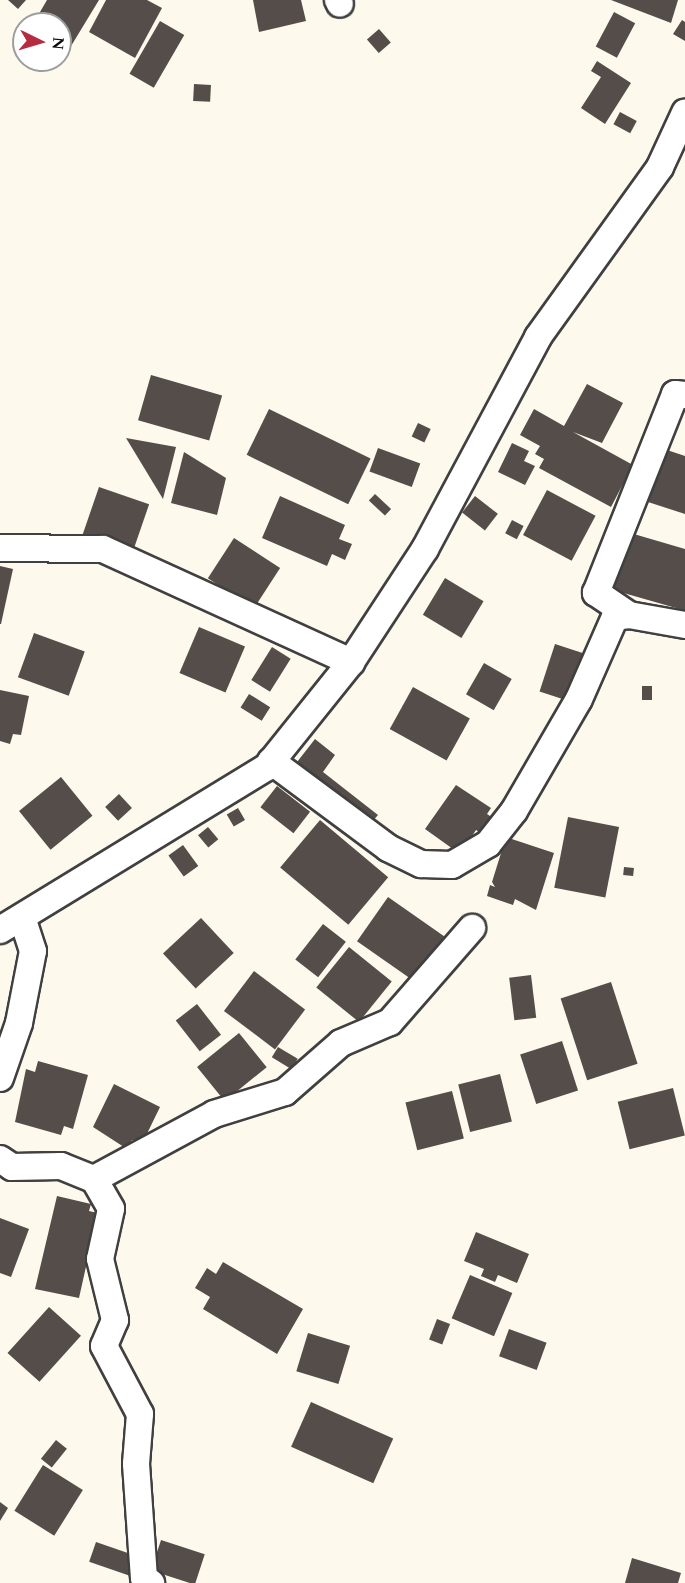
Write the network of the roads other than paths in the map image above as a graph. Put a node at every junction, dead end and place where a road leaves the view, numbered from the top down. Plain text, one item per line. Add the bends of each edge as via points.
1 (685, 113) edge
2 (685, 395) edge
3 (0, 548) edge
4 (629, 615) junction
5 (685, 625) edge
6 (351, 662) junction
7 (271, 761) junction
8 (11, 924) edge
9 (472, 928) dead end
10 (0, 1078) edge
11 (0, 1159) edge
12 (94, 1179) junction
13 (151, 1583) edge

1 - 6 street via 660,167 538,337 425,549
2 - 4 street via 675,394 596,593
3 - 6 street via 103,549
4 - 5 street
4 - 7 street via 615,617 579,699 514,811 489,844 452,865 421,864 388,848
6 - 7 street
7 - 8 street
8 - 10 street via 33,951 19,1023
9 - 12 street via 390,1022 341,1043 285,1092 214,1114
11 - 12 street via 12,1167 61,1166
12 - 13 street via 111,1209 100,1259 115,1320 104,1346 140,1414 136,1464 144,1578

